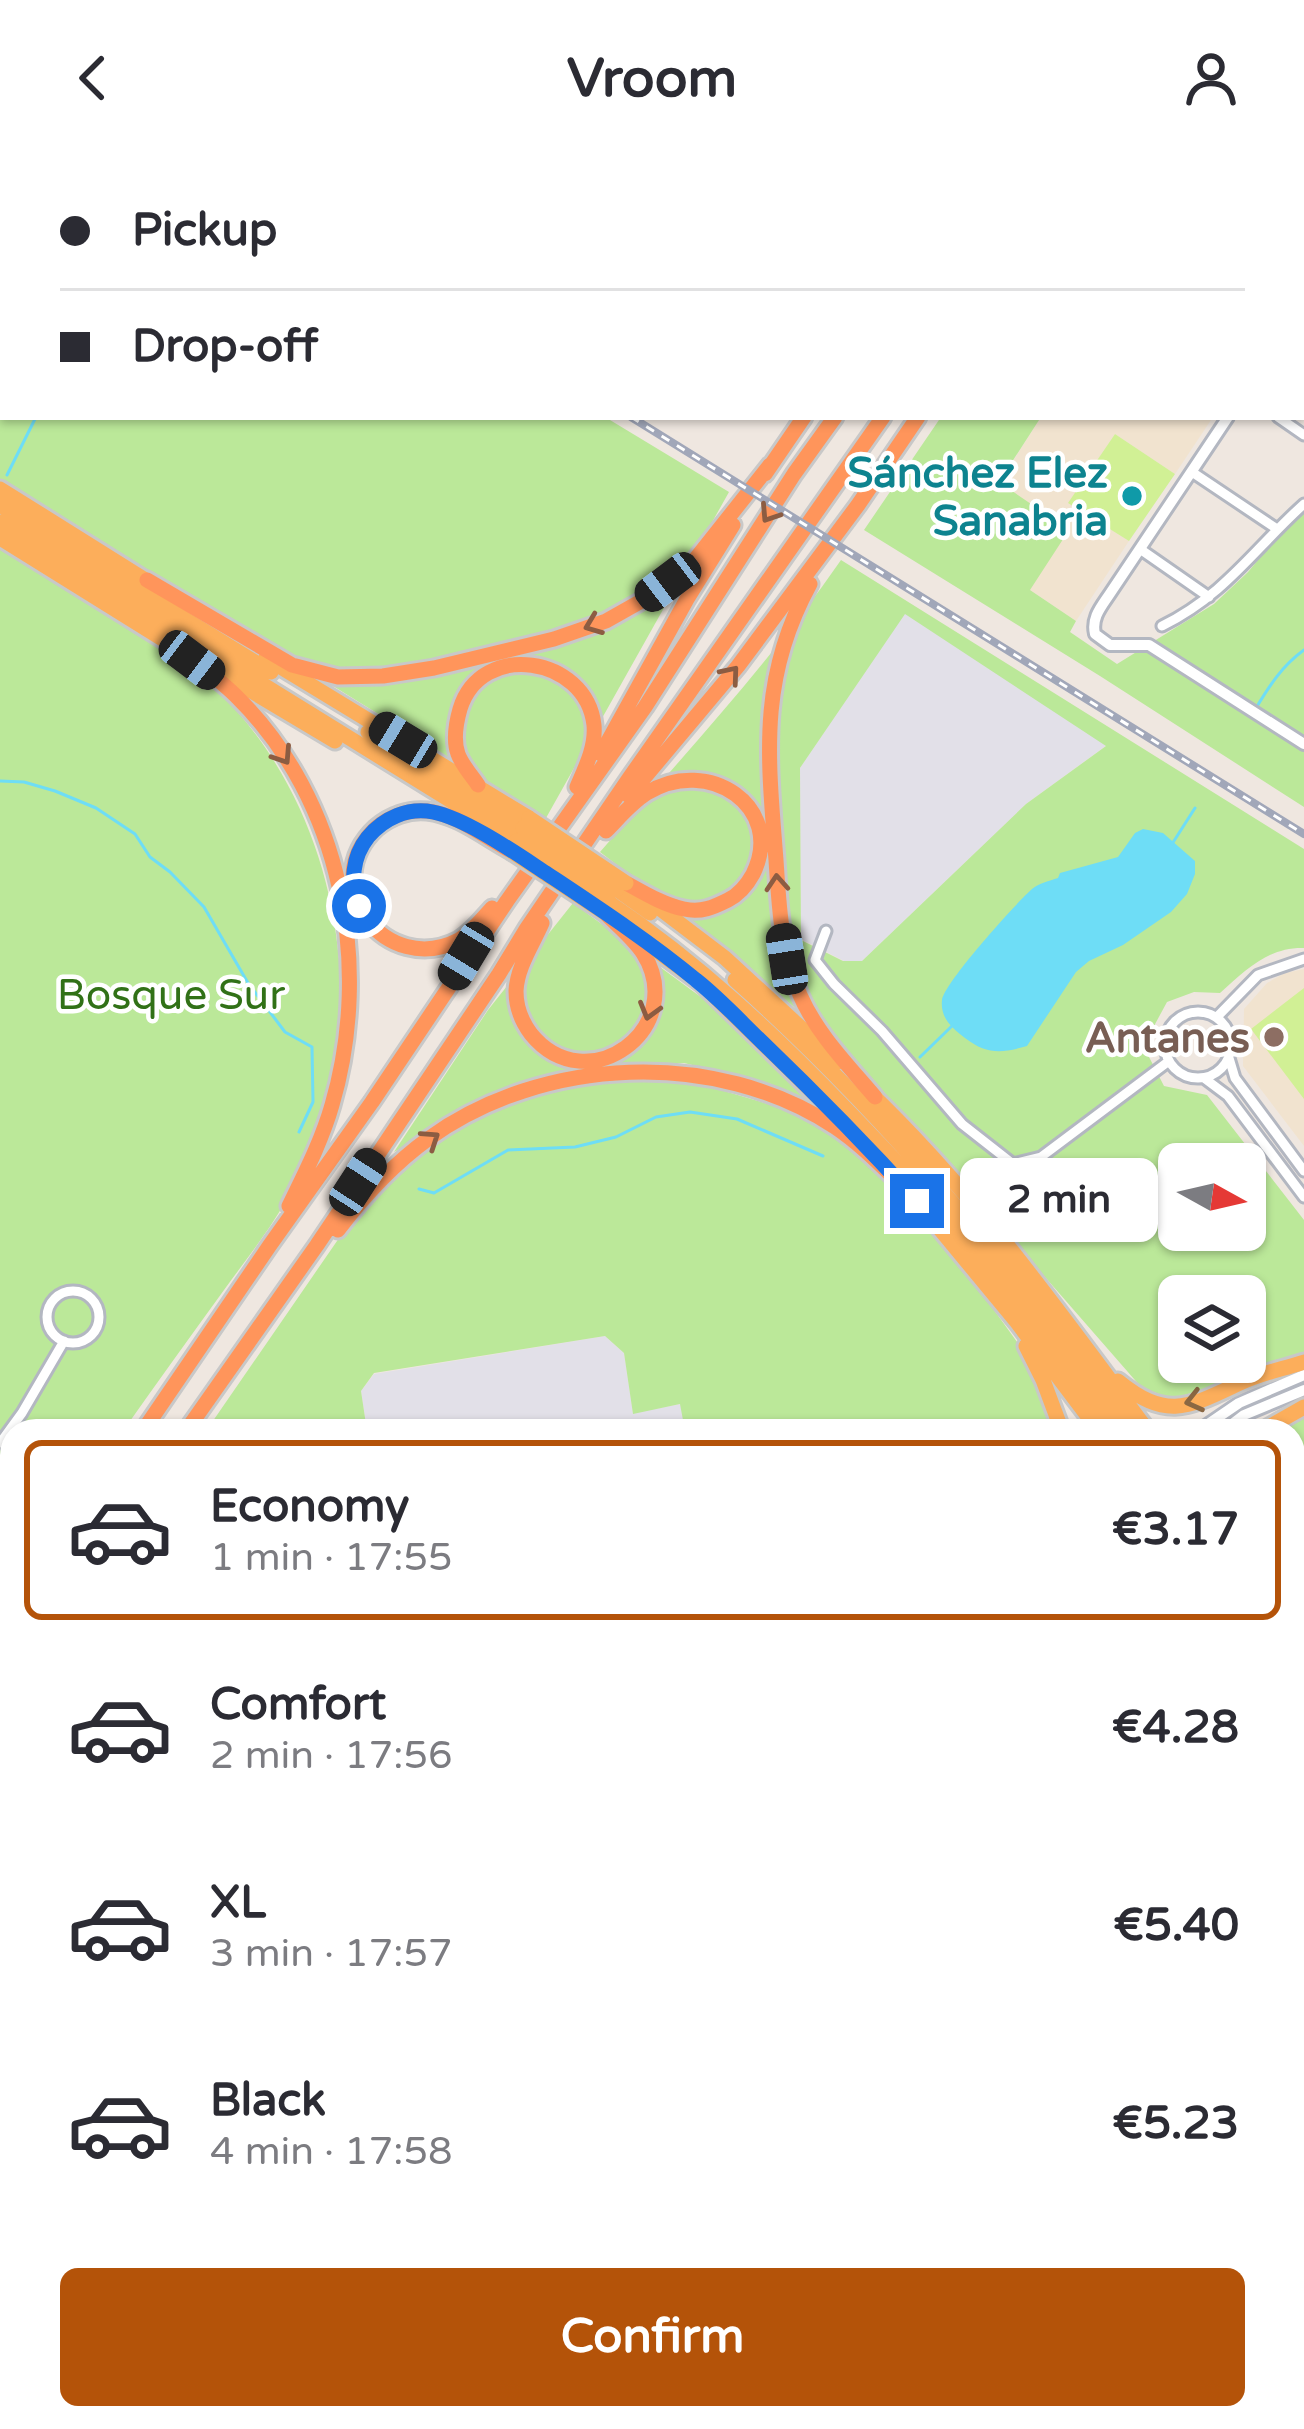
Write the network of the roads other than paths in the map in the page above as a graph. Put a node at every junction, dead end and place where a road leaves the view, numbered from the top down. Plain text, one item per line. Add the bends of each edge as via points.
1 (802, 420) edge
2 (833, 420) edge
3 (881, 420) edge
4 (916, 420) edge
5 (1226, 420) edge
6 (770, 465) junction
7 (1192, 472) junction
8 (0, 488) edge
9 (1304, 504) edge
10 (0, 505) edge
11 (858, 505) junction
12 (0, 522) edge
13 (1276, 529) junction
14 (0, 538) edge
15 (1140, 549) junction
16 (147, 580) junction
17 (1209, 597) junction
18 (1162, 626) dead end
19 (171, 644) junction
20 (1304, 744) edge
21 (478, 785) junction
22 (577, 787) junction
23 (606, 831) junction
24 (520, 835) junction
25 (502, 896) junction
26 (615, 898) junction
27 (542, 922) junction
28 (826, 931) dead end
29 (1304, 959) edge
30 (499, 974) junction
31 (448, 986) junction
32 (1217, 1017) junction
33 (1228, 1058) junction
34 (1169, 1061) junction
35 (1204, 1078) junction
36 (875, 1097) junction
37 (1304, 1171) edge
38 (1304, 1196) edge
39 (917, 1201) junction
40 (270, 1245) junction
41 (317, 1245) junction
42 (974, 1269) junction
43 (1030, 1271) junction
44 (64, 1341) junction
45 (1304, 1363) edge
46 (1304, 1376) edge
47 (1304, 1390) edge
48 (18, 1419) edge
49 (151, 1419) edge
50 (194, 1419) edge
51 (1057, 1419) edge
52 (1090, 1419) edge
53 (1106, 1419) edge
54 (1124, 1419) edge
55 (1139, 1419) edge
56 (1216, 1419) edge
57 (1239, 1419) edge

1 - 6 highway
2 -> 31 highway via 645,707
3 - 30 highway
4 - 11 highway
5 - 7 street
6 -> 16 highway via 690,566 645,599 554,639 434,668 338,676 292,665
6 - 22 highway
7 - 13 street
7 - 15 street
8 - 16 highway
9 - 13 street
10 - 24 highway
23 -> 11 highway
36 -> 11 highway via 816,1025 787,959 768,746 776,668 792,617
12 - 24 highway
13 - 17 street
14 - 19 highway
15 - 17 street
15 - 20 street via 1094,618 1095,634 1110,645 1149,645
16 - 21 highway
17 - 18 street
19 - 24 highway via 425,795
19 -> 40 highway via 237,697 284,757 316,817 342,898 350,983 344,1057 315,1153
21 - 22 highway via 456,740 464,698 480,678 508,664 535,664 582,693 594,724
21 - 24 highway
22 - 25 highway
23 - 26 highway via 647,793 686,778 725,786 754,815 760,838 748,882 713,908
23 - 27 highway
24 - 25 highway via 411,811 372,833 354,868 362,914 405,946 463,938
24 - 26 highway, bridge
24 - 26 highway, bridge
25 - 31 highway
26 -> 27 highway via 652,971 656,997 640,1035 601,1060 552,1052 522,1020 518,980
26 - 36 highway via 700,938
26 - 39 highway
26 - 53 highway via 745,1008 907,1172
26 - 54 highway via 717,964 918,1163
27 - 30 highway
28 - 34 street via 815,960 834,984 962,1124 1012,1164 1041,1157
29 - 32 street via 1258,975
30 - 41 highway
31 - 40 highway
32 - 33 street via 1230,1035
32 - 34 street via 1196,1011 1175,1020 1165,1040
33 - 35 street
33 - 37 street
34 - 35 street via 1184,1075
35 - 38 street via 1228,1096
36 - 43 highway
41 -> 39 highway via 375,1184 448,1127 533,1088 631,1072 717,1080 805,1110 855,1142
39 - 42 highway
40 - 49 highway
41 - 50 highway
42 - 51 highway via 1028,1349
42 - 52 highway
45 -> 43 highway via 1188,1405 1151,1403 1119,1382
43 - 55 highway
44 - 44 street via 85,1340 97,1327 94,1303 80,1292 61,1294 49,1308 49,1327
44 - 48 street
46 - 56 street
47 - 57 street

